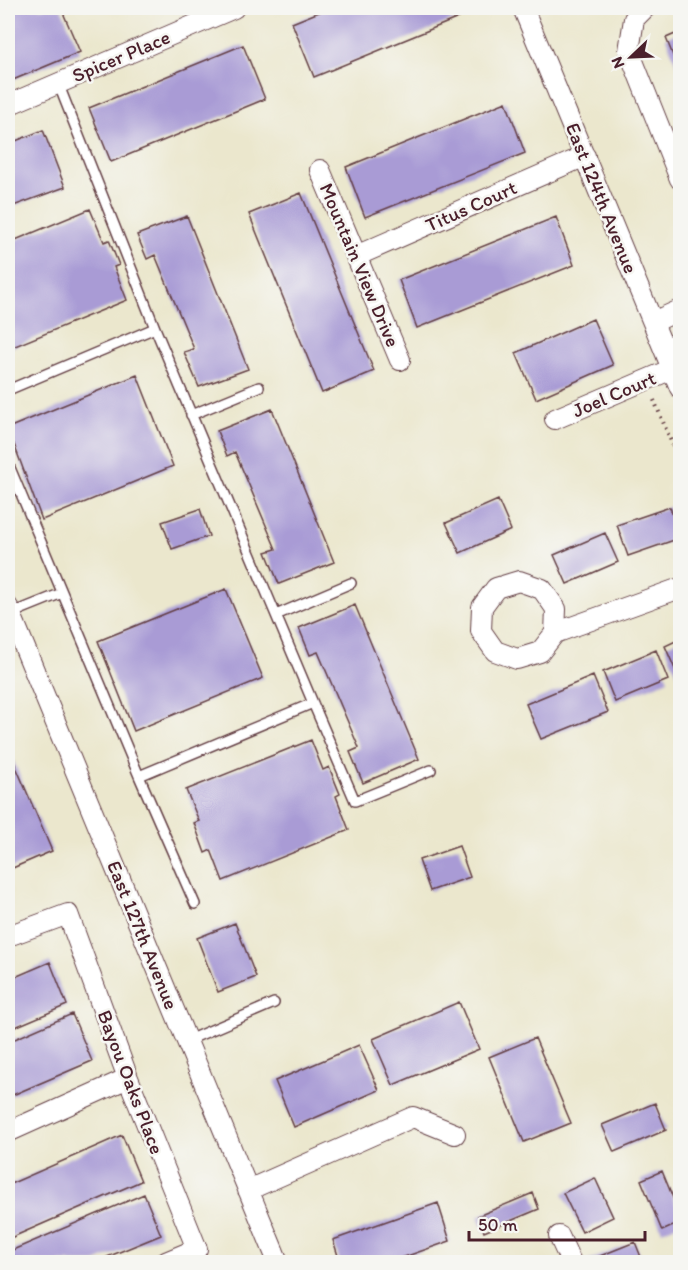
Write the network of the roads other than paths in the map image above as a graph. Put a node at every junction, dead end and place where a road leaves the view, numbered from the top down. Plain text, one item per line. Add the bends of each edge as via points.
1 (234, 8) edge
2 (523, 8) edge
3 (645, 8) edge
4 (58, 83) junction
5 (8, 105) edge
6 (585, 156) junction
7 (320, 170) dead end
8 (681, 179) edge
9 (356, 256) junction
10 (681, 310) edge
11 (653, 322) junction
12 (155, 328) junction
13 (672, 345) edge
14 (400, 360) dead end
15 (672, 369) junction
16 (259, 387) dead end
17 (681, 388) edge
18 (8, 390) edge
19 (191, 415) junction
20 (555, 419) dead end
21 (8, 463) edge
22 (351, 583) dead end
23 (681, 588) edge
24 (62, 593) junction
25 (9, 610) edge
26 (276, 615) junction
27 (555, 633) dead end
28 (313, 703) junction
29 (431, 770) dead end
30 (139, 776) junction
31 (195, 904) dead end
32 (8, 936) edge
33 (274, 1004) dead end
34 (186, 1041) junction
35 (128, 1078) junction
36 (8, 1132) edge
37 (455, 1134) dead end
38 (248, 1190) junction
39 (560, 1236) dead end
40 (166, 1263) edge
41 (278, 1263) edge
42 (571, 1263) edge

1 - 4 street, Spicer Place
2 - 6 street, East 124th Avenue
3 - 8 street via 634,19 629,51
4 - 5 street, Spicer Place
4 - 12 lane
6 - 9 street, Titus Court
6 - 11 street, East 124th Avenue
7 - 9 street, Mountain View Drive
9 - 14 street, Mountain View Drive
10 - 11 street
11 - 13 street, East 124th Avenue
12 - 18 lane
12 - 19 lane
13 - 15 street, East 124th Avenue
15 - 17 street, East 124th Avenue
15 - 20 street, Joel Court
16 - 19 lane
19 - 26 lane
21 - 24 lane
22 - 26 lane
23 - 27 street
24 - 25 lane
24 - 30 lane
25 - 34 street, East 127th Avenue
26 - 28 lane
28 - 29 lane via 355,801
28 - 30 lane
30 - 31 lane
32 - 35 street, Bayou Oaks Place via 68,914
33 - 34 lane
34 - 38 street, East 127th Avenue
35 - 36 street
35 - 40 street, Bayou Oaks Place via 198,1249
37 - 38 street via 413,1117
38 - 41 street, East 127th Avenue
39 - 42 street

